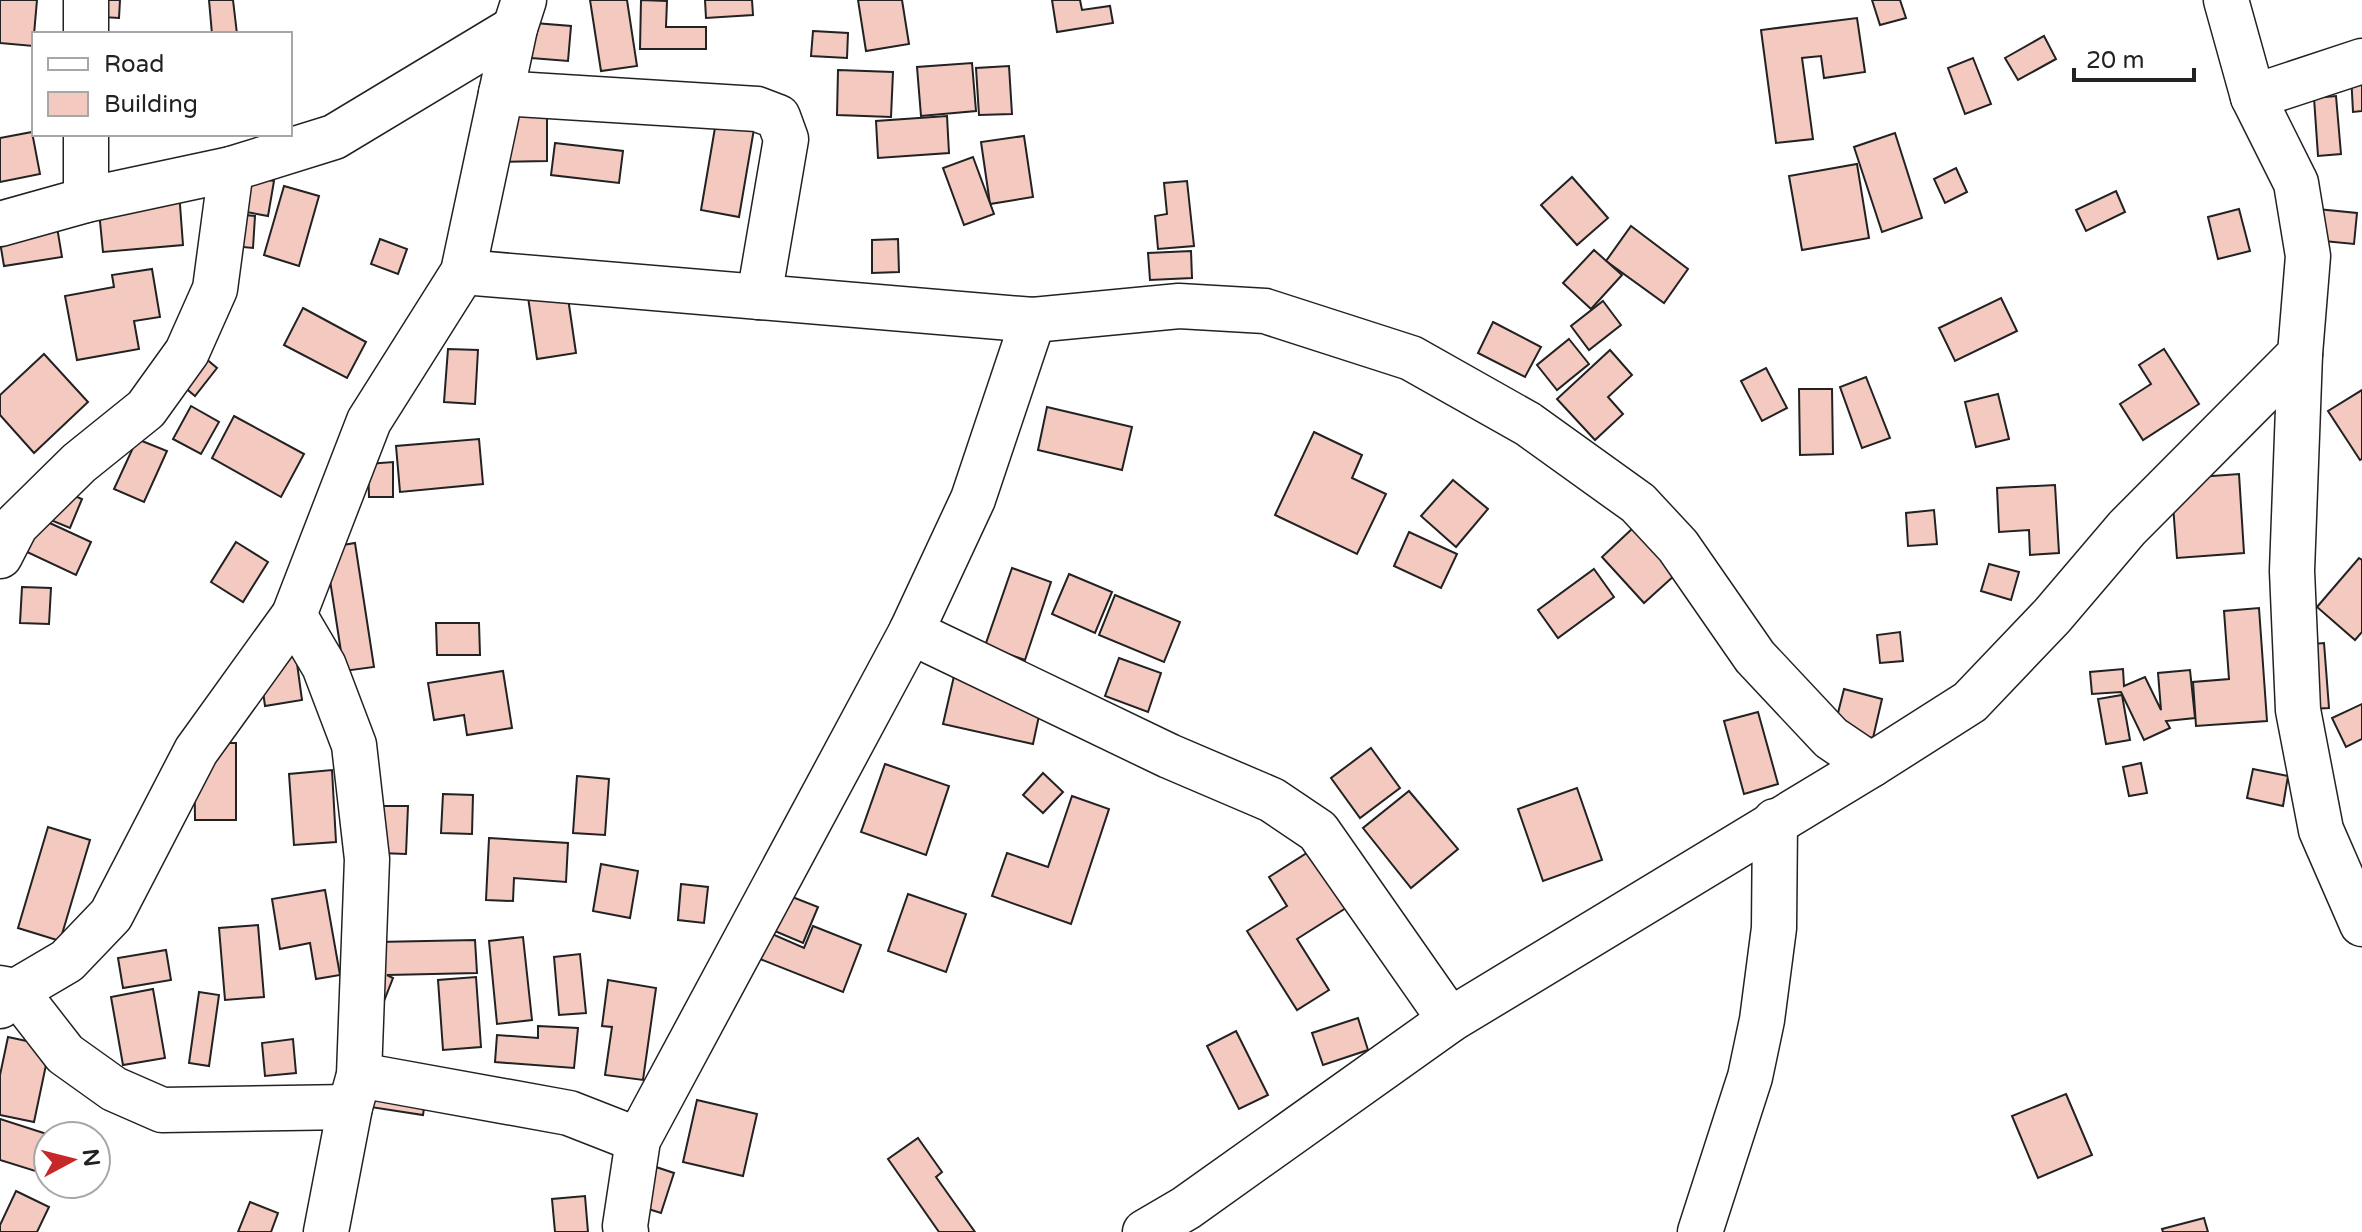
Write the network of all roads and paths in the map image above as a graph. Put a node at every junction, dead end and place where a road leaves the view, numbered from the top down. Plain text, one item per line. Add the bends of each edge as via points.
1 (86, 0) edge
2 (2226, 0) edge
3 (520, 14) edge
4 (86, 32) edge
5 (2362, 61) edge
6 (501, 93) junction
7 (2253, 97) junction
8 (86, 136) edge
9 (231, 169) junction
10 (86, 200) junction
11 (0, 224) edge
12 (463, 272) junction
13 (759, 297) junction
14 (1033, 320) junction
15 (2300, 354) junction
16 (0, 556) edge
17 (294, 615) junction
18 (911, 632) junction
19 (1871, 765) junction
20 (1775, 821) junction
21 (2362, 924) edge
22 (5, 995) edge
23 (1450, 1020) junction
24 (355, 1091) junction
25 (638, 1140) junction
26 (1194, 1220) edge
27 (326, 1232) edge
28 (626, 1232) edge
29 (1145, 1232) edge
30 (1700, 1232) edge

1 - 4 street
2 - 7 street
3 - 6 street
3 - 9 street via 334,137
5 - 7 street
6 - 12 street
6 - 13 street via 757,109 778,117 786,139
7 - 15 street via 2296,183 2308,256
8 - 10 street
9 - 10 street
9 - 16 street via 215,289 187,352 146,409 79,463 16,525
10 - 11 street
12 - 13 street
12 - 17 street via 369,421
13 - 14 street
14 - 18 street via 973,499
14 - 19 street via 1179,306 1265,311 1411,358 1528,424 1638,503 1678,546 1755,657 1831,738
15 - 19 street via 2127,528 1970,702
15 - 21 street via 2292,571 2298,710 2321,830
17 - 22 street via 196,751 111,915 67,961
17 - 24 street via 324,666 354,745 367,859
18 - 23 street via 1272,800 1318,831
18 - 25 street
19 - 20 street
20 - 23 street
20 - 30 street via 1774,928 1762,1020 1750,1077
22 - 24 street via 65,1054 114,1089 162,1110
23 - 26 street
24 - 25 street via 569,1113
24 - 27 street
25 - 28 street
26 - 29 street

